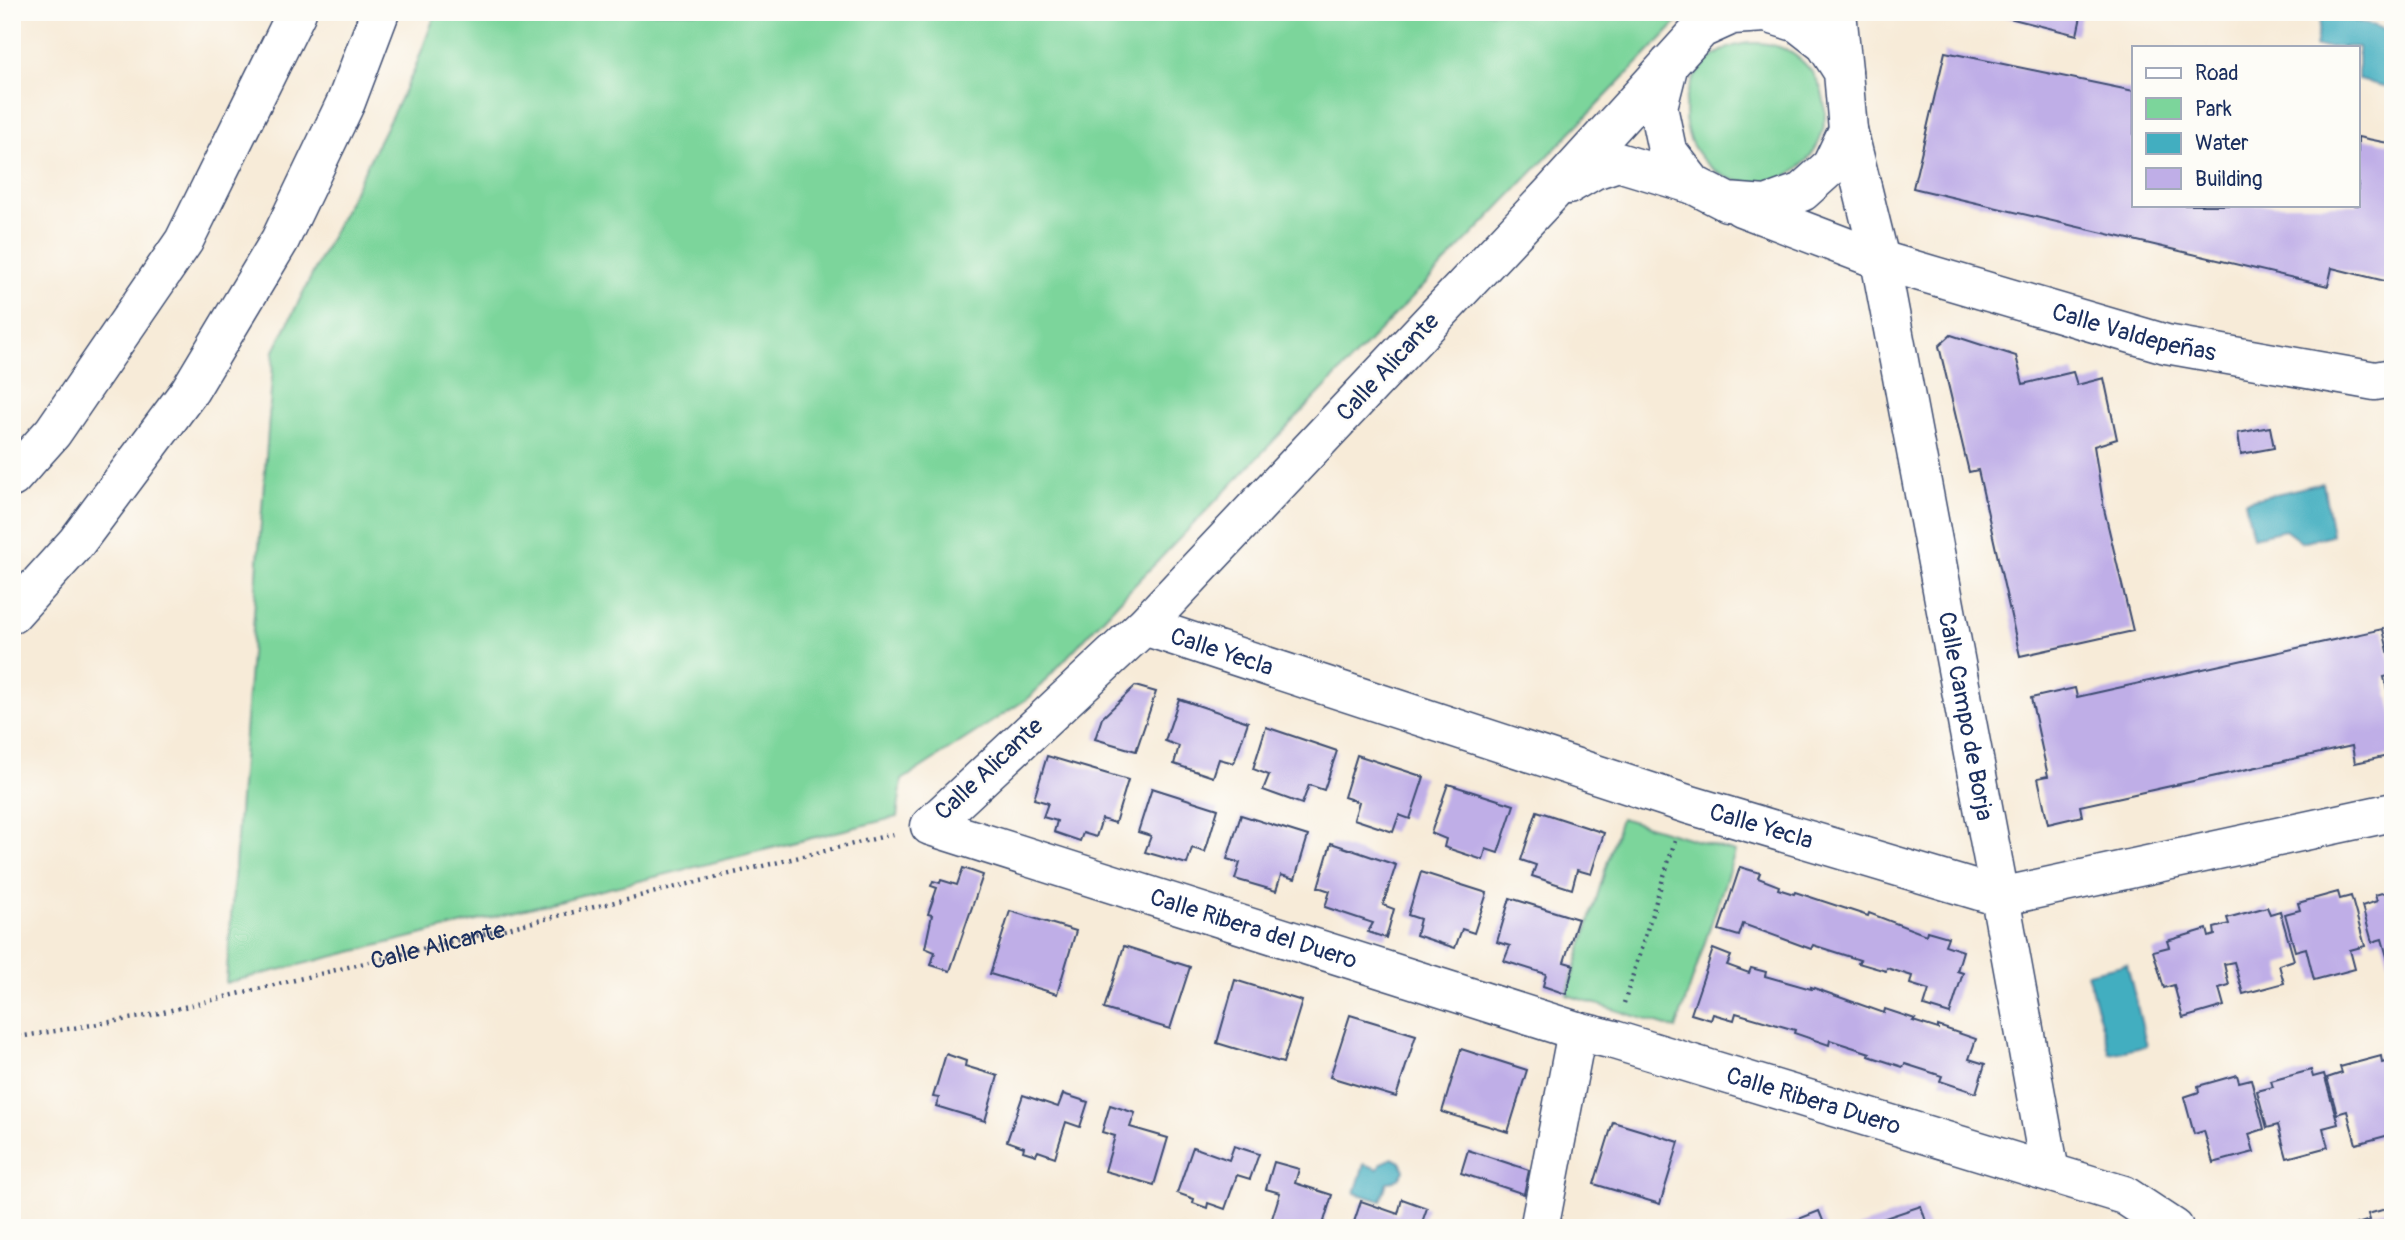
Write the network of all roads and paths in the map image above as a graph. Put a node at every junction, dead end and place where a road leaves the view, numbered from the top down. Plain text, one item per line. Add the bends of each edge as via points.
1 (297, 12) edge
2 (380, 12) edge
3 (1837, 12) edge
4 (1710, 21) edge
5 (1669, 64) junction
6 (1843, 72) junction
7 (1848, 130) junction
8 (1711, 193) junction
9 (1551, 194) junction
10 (1880, 260) junction
11 (2393, 377) edge
12 (12, 478) edge
13 (12, 614) edge
14 (1144, 625) junction
15 (1687, 803) junction
16 (2393, 812) edge
17 (930, 826) junction
18 (2000, 897) junction
19 (1577, 1031) junction
20 (12, 1038) edge
21 (1614, 1040) junction
22 (2050, 1172) junction
23 (1540, 1224) dead end
24 (2174, 1228) edge

1 - 12 street via 184,241 53,432
2 - 13 street via 346,102 279,240 190,390 76,543
3 - 6 street
4 - 5 street
4 - 6 street via 1766,13 1798,23 1825,44
5 - 8 street via 1658,107 1667,150
5 - 9 street, Calle Alicante
6 - 7 street
7 - 8 street via 1832,166 1802,192 1766,205
7 - 10 street
8 - 9 street, Calle Alicante via 1618,162
8 - 10 street, Calle Valdepeñas
9 - 14 street, Calle Alicante
10 - 11 street, Calle Valdepeñas via 2166,344 2375,380
10 - 18 street, Calle Campo de Borja
14 - 15 street, Calle Yecla
14 - 17 street, Calle Alicante
15 - 18 street, Calle Yecla
15 - 21 path
16 - 18 street, Calle Yecla
17 - 19 street, Calle Ribera del Duero
17 - 20 path, Calle Alicante via 147,1016
18 - 22 street, Calle Campo de Borja
19 - 21 street, Calle Ribera Duero
19 - 23 street
21 - 22 street, Calle Ribera Duero
22 - 24 street, Calle Ribera Duero via 2124,1195

